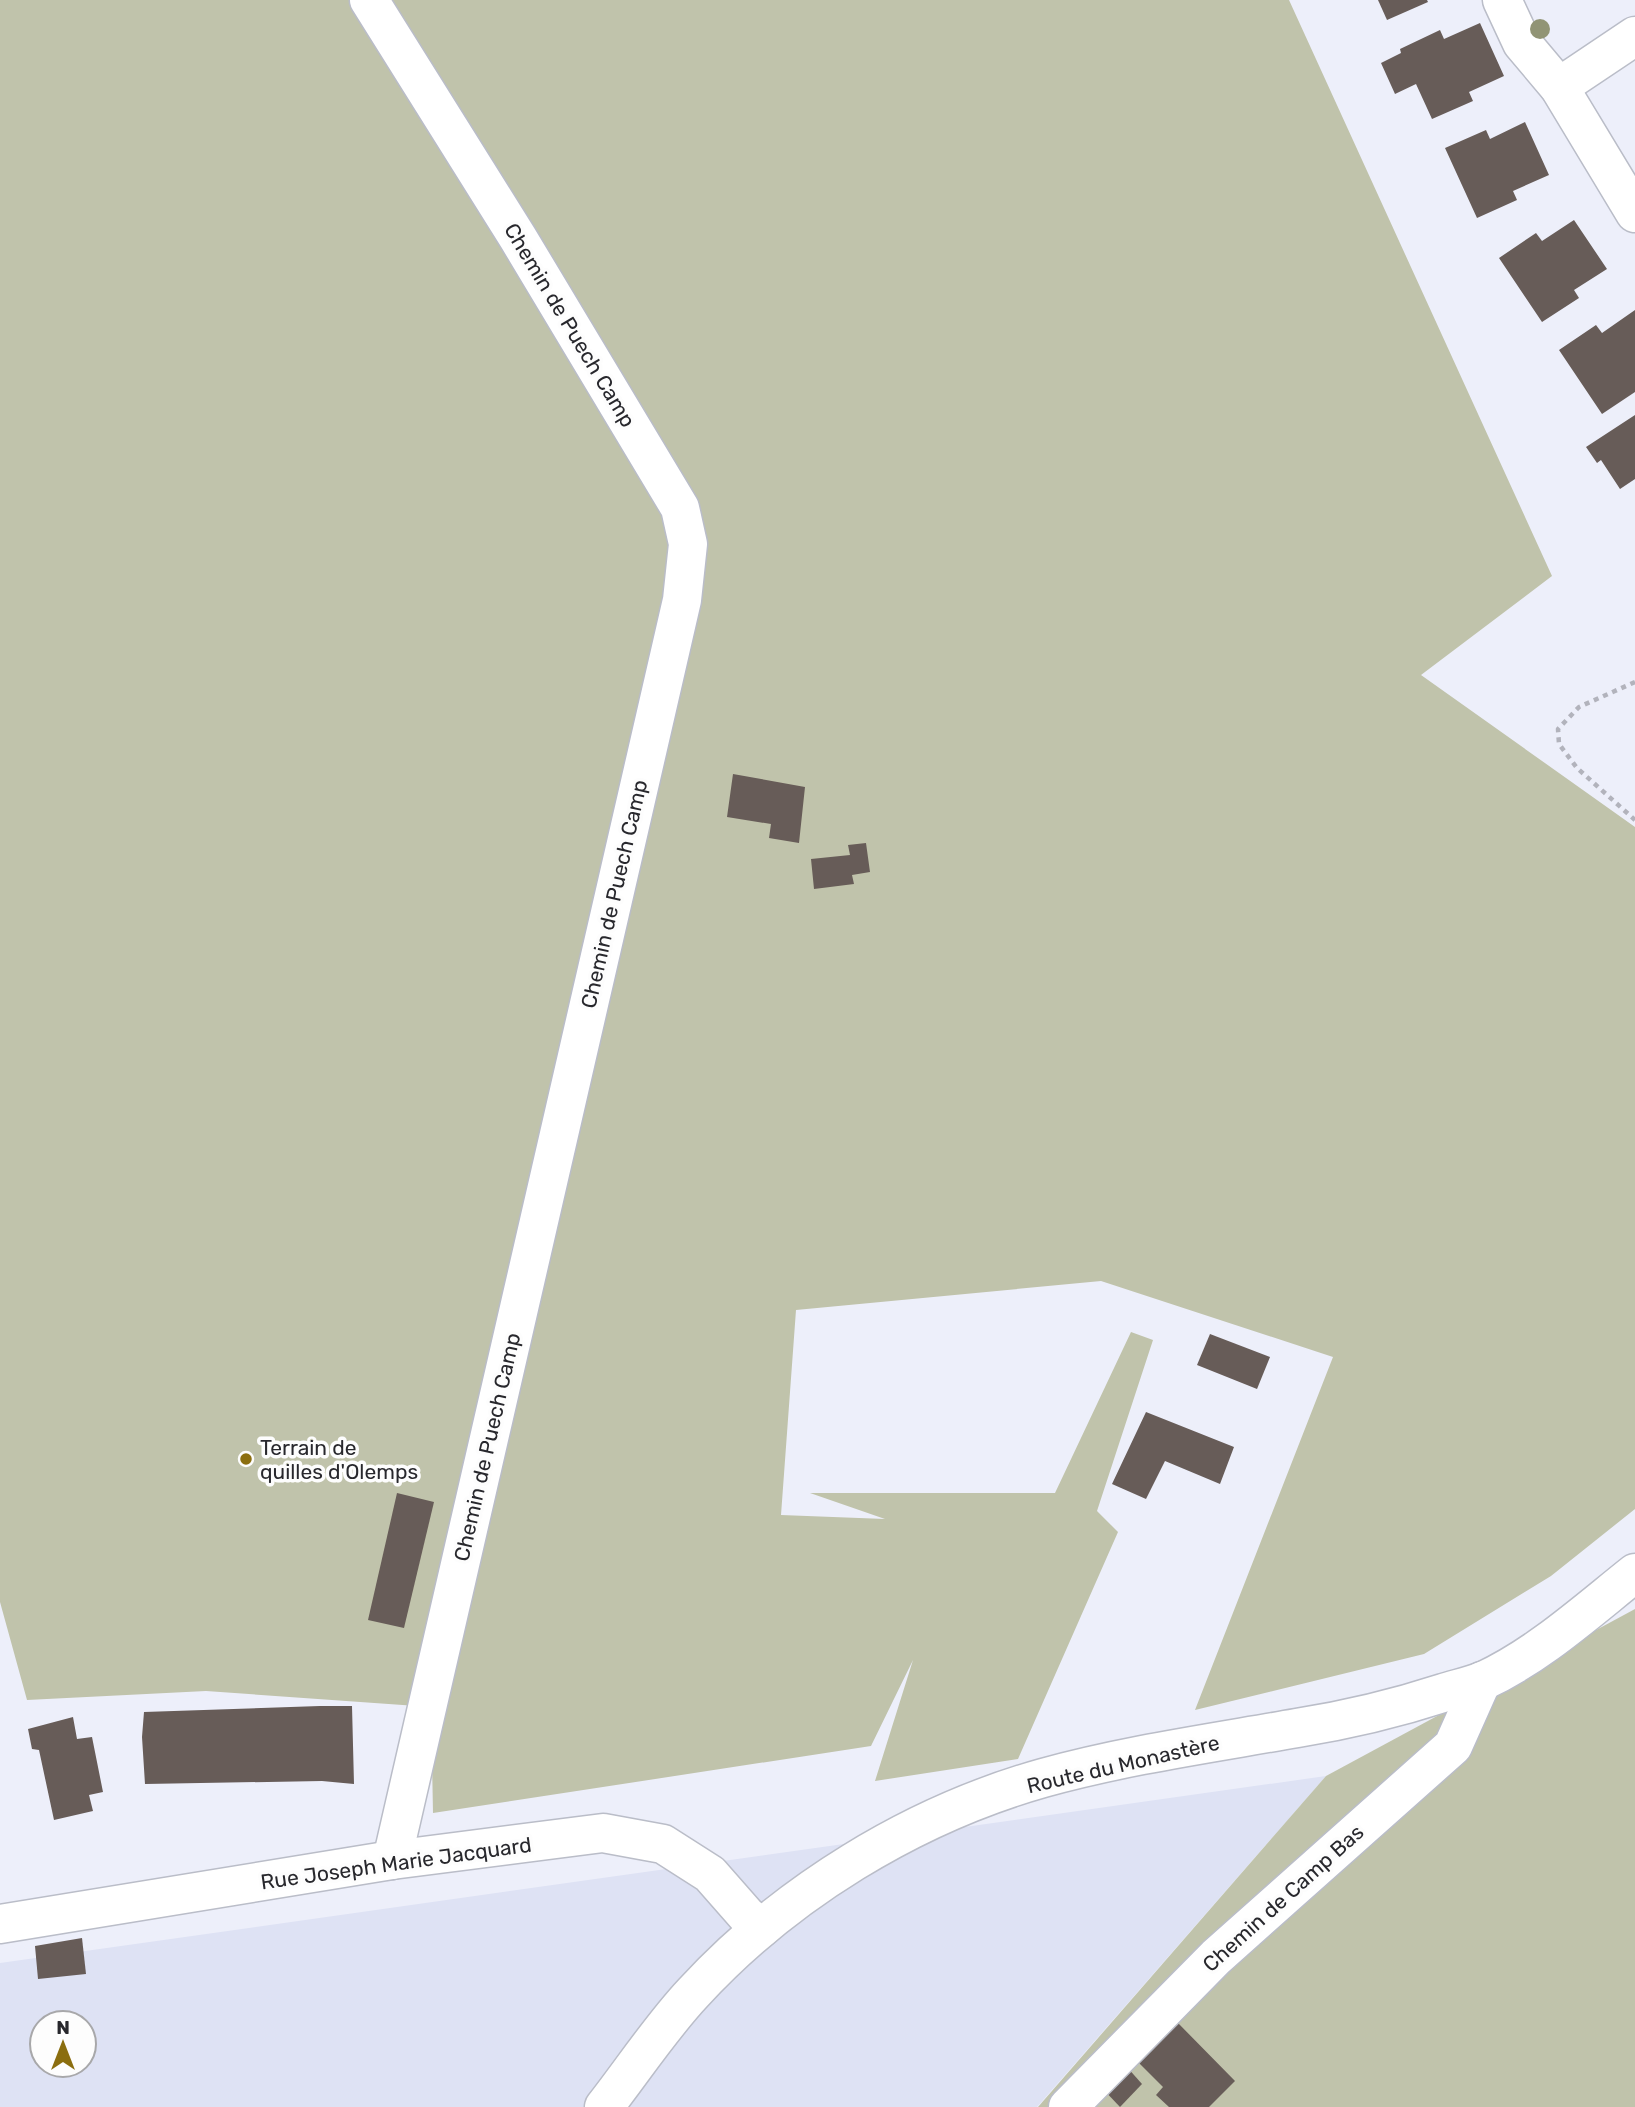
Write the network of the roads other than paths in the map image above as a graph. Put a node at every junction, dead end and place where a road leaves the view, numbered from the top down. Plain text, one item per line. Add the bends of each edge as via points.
1 (369, 0) edge
2 (1502, 0) edge
3 (1635, 36) edge
4 (1559, 87) junction
5 (1635, 213) edge
6 (1635, 1573) edge
7 (1482, 1681) junction
8 (392, 1860) junction
9 (0, 1924) edge
10 (761, 1928) junction
11 (604, 2107) edge
12 (1068, 2107) edge

1 - 8 street, Chemin de Puech Camp via 680,508 688,544 682,600
2 - 4 street via 1522,43
3 - 4 street
4 - 5 street
6 - 7 street, Route du Monastère via 1544,1645
7 - 10 street, Route du Monastère via 1359,1718 1042,1778 961,1807 887,1843 822,1882
7 - 12 street, Chemin de Camp Bas via 1453,1746 1216,1957
8 - 9 street, Rue Joseph Marie Jacquard
8 - 10 street, Rue Joseph Marie Jacquard via 603,1833 663,1843 710,1874
10 - 11 street, Route du Monastère via 692,1993

